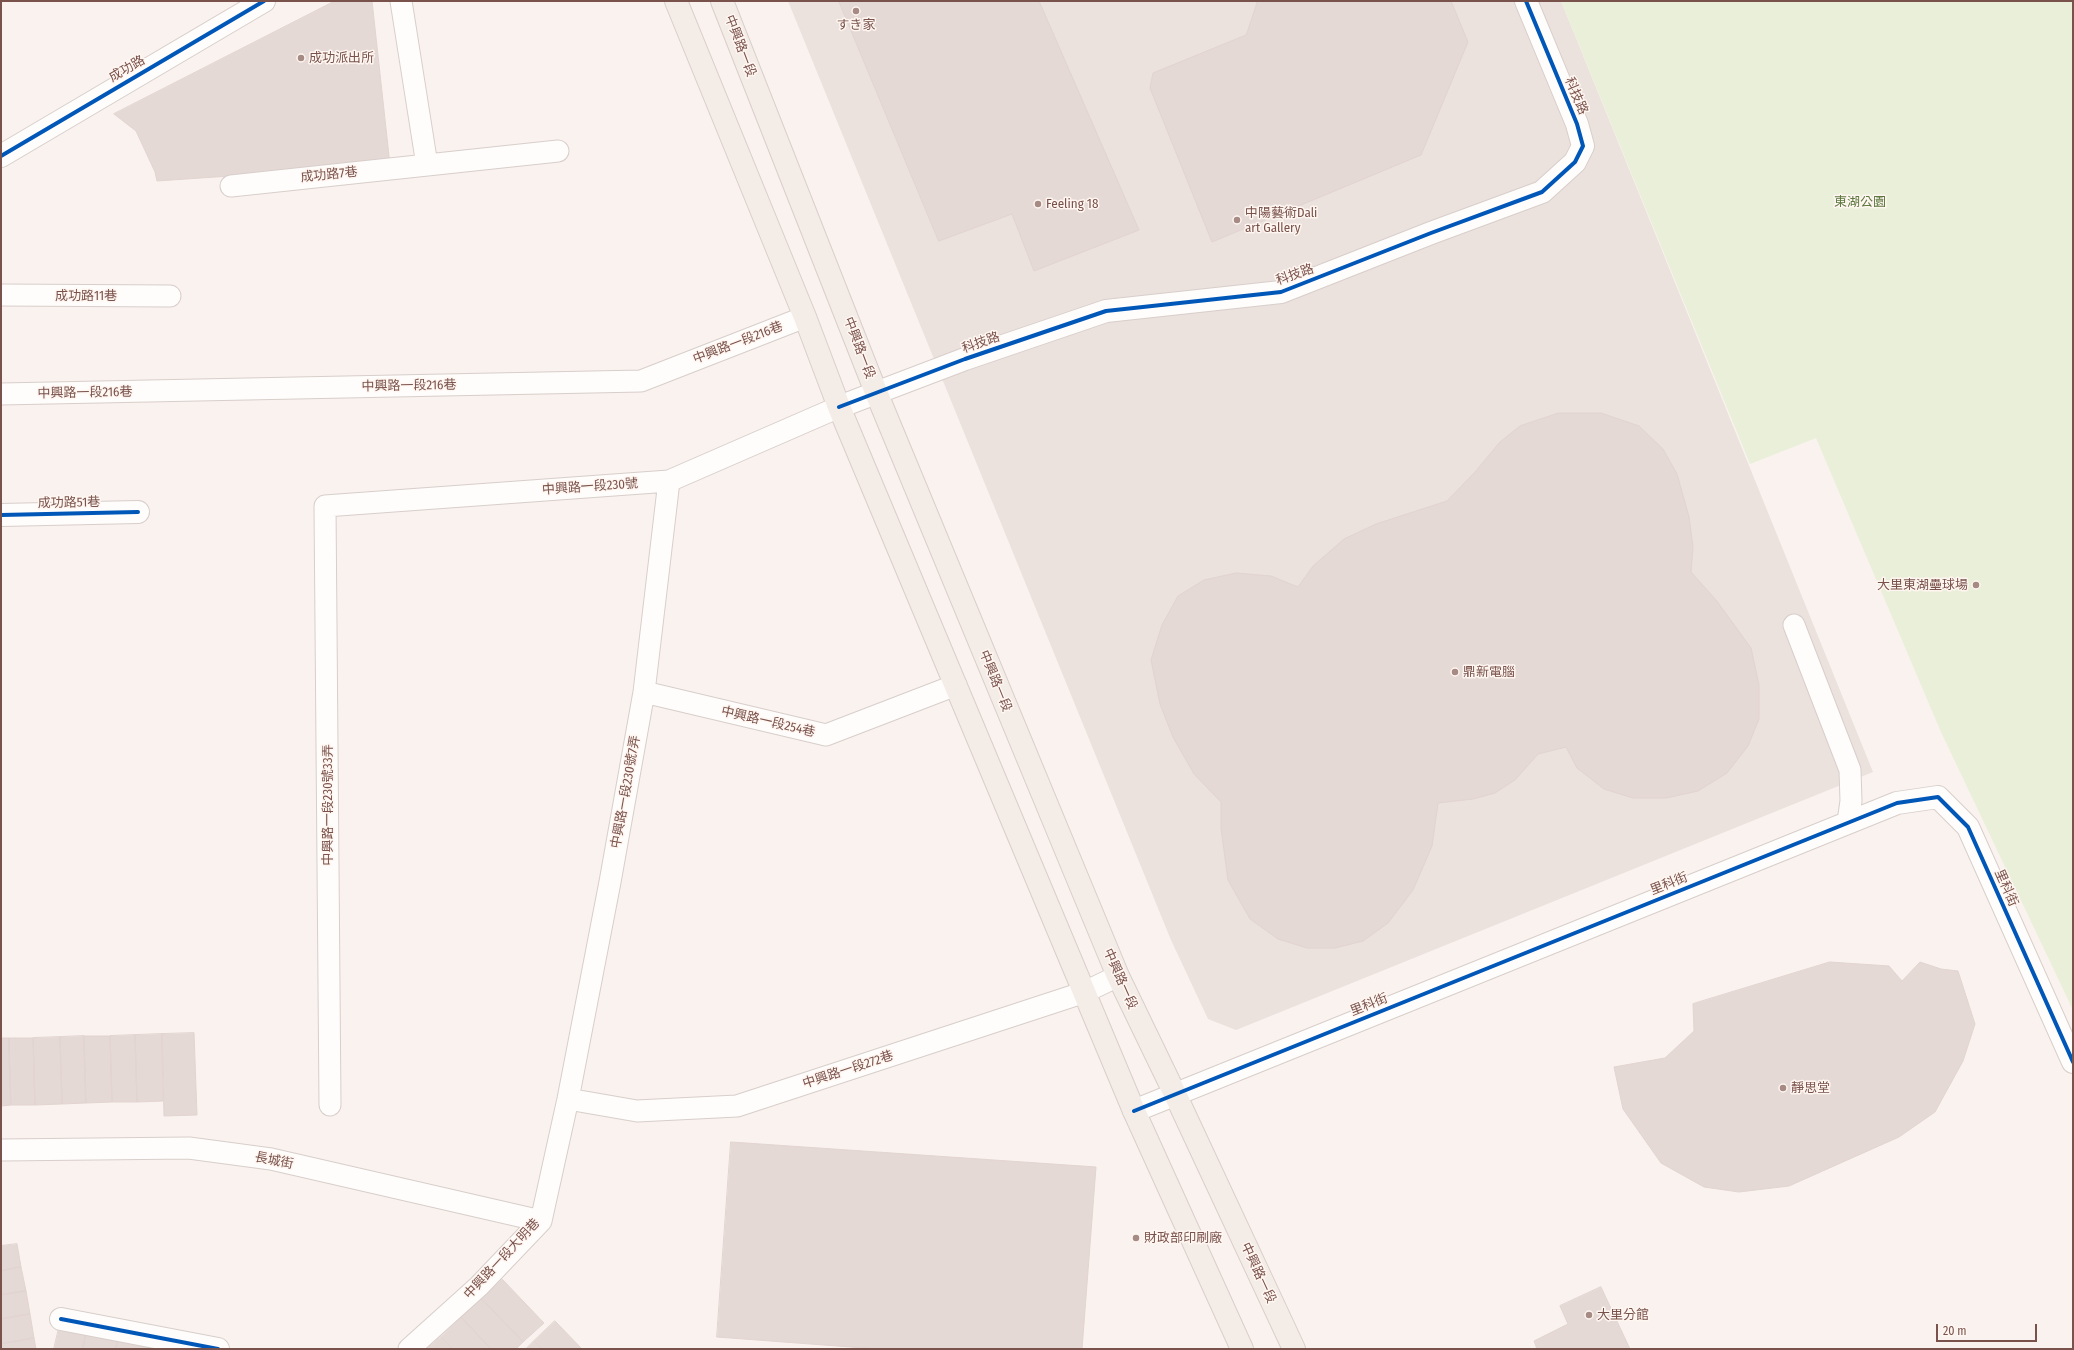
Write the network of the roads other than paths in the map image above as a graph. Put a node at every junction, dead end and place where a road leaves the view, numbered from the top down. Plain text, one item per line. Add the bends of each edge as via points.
1 (264, 1) edge
2 (401, 1) edge
3 (676, 1) edge
4 (722, 1) edge
5 (1526, 1) edge
6 (558, 151) dead end
7 (1, 156) edge
8 (426, 165) junction
9 (231, 186) dead end
10 (1, 295) edge
11 (170, 296) dead end
12 (805, 317) junction
13 (876, 392) junction
14 (1, 394) edge
15 (839, 407) junction
16 (669, 481) junction
17 (325, 506) joint
18 (138, 512) dead end
19 (1, 515) edge
20 (1794, 625) dead end
21 (956, 685) junction
22 (644, 692) junction
23 (1848, 822) junction
24 (1118, 976) junction
25 (1085, 992) junction
26 (2073, 1062) edge
27 (1175, 1094) junction
28 (568, 1099) junction
29 (330, 1105) dead end
30 (1134, 1111) junction
31 (1, 1150) edge
32 (541, 1221) junction
33 (61, 1319) dead end
34 (218, 1349) edge
35 (409, 1349) edge
36 (1242, 1349) edge
37 (1294, 1349) edge

1 - 7 street, 成功路
2 - 8 lane
3 - 12 main road
4 - 13 main road, 中興路一段
5 - 13 street, 科技路 via 1577,124 1583,146 1575,162 1542,192 1281,292 1106,311
6 - 8 lane, 成功路7巷
8 - 9 lane, 成功路7巷
10 - 11 lane, 成功路11巷
12 - 14 lane, 中興路一段216巷 via 641,381
12 - 15 main road
13 - 15 street, 科技路
13 - 24 main road, 中興路一段
15 - 16 lane, 中興路一段230號
15 - 21 main road
16 - 17 lane, 中興路一段230號
16 - 22 lane, 中興路一段230號7弄
17 - 29 lane, 中興路一段230號33弄
18 - 19 street, 成功路51巷
20 - 23 lane via 1850,770 1851,801
21 - 22 lane, 中興路一段254巷 via 826,736
21 - 25 main road
22 - 28 lane, 中興路一段230號7弄
23 - 26 street, 里科街 via 1897,803 1938,797 1968,827
23 - 27 street, 里科街
24 - 25 lane, 中興路一段272巷
24 - 27 main road, 中興路一段
25 - 28 lane, 中興路一段272巷 via 737,1106 637,1111
25 - 30 main road
27 - 30 street, 里科街
27 - 37 main road, 中興路一段
28 - 32 lane, 中興路一段大明巷
30 - 36 main road
31 - 32 lane, 長城街 via 188,1148 271,1159
32 - 35 lane, 中興路一段大明巷 via 479,1286
33 - 34 street

